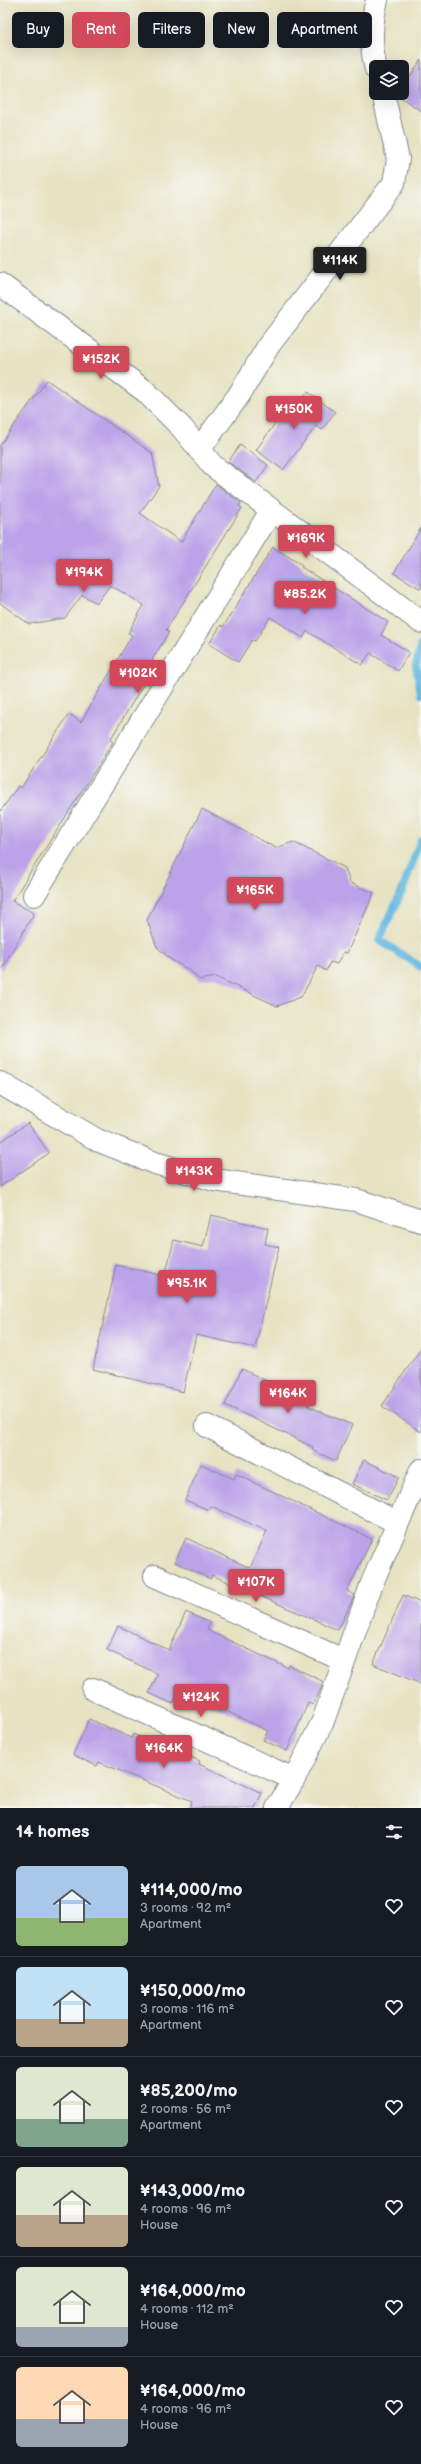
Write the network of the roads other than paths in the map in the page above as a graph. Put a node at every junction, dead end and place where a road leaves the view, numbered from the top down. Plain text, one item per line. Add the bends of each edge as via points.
1 (377, 0) edge
2 (374, 60) edge
3 (385, 100) edge
4 (0, 284) edge
5 (199, 450) junction
6 (271, 511) junction
7 (420, 620) edge
8 (34, 895) dead end
9 (0, 1083) edge
10 (421, 1222) edge
11 (207, 1426) dead end
12 (421, 1470) edge
13 (396, 1522) junction
14 (155, 1576) dead end
15 (342, 1660) junction
16 (93, 1689) dead end
17 (294, 1779) junction
18 (277, 1808) edge

1 - 2 street via 373,13
3 - 5 street via 398,159 394,183 269,345 239,395
4 - 5 street via 145,391 182,428
5 - 6 street via 213,466
6 - 7 street
6 - 8 street
9 - 10 street via 97,1140 155,1163 214,1180 356,1200
11 - 13 street
12 - 13 street
13 - 15 street
14 - 15 street
15 - 17 street via 323,1721
16 - 17 street
17 - 18 street

